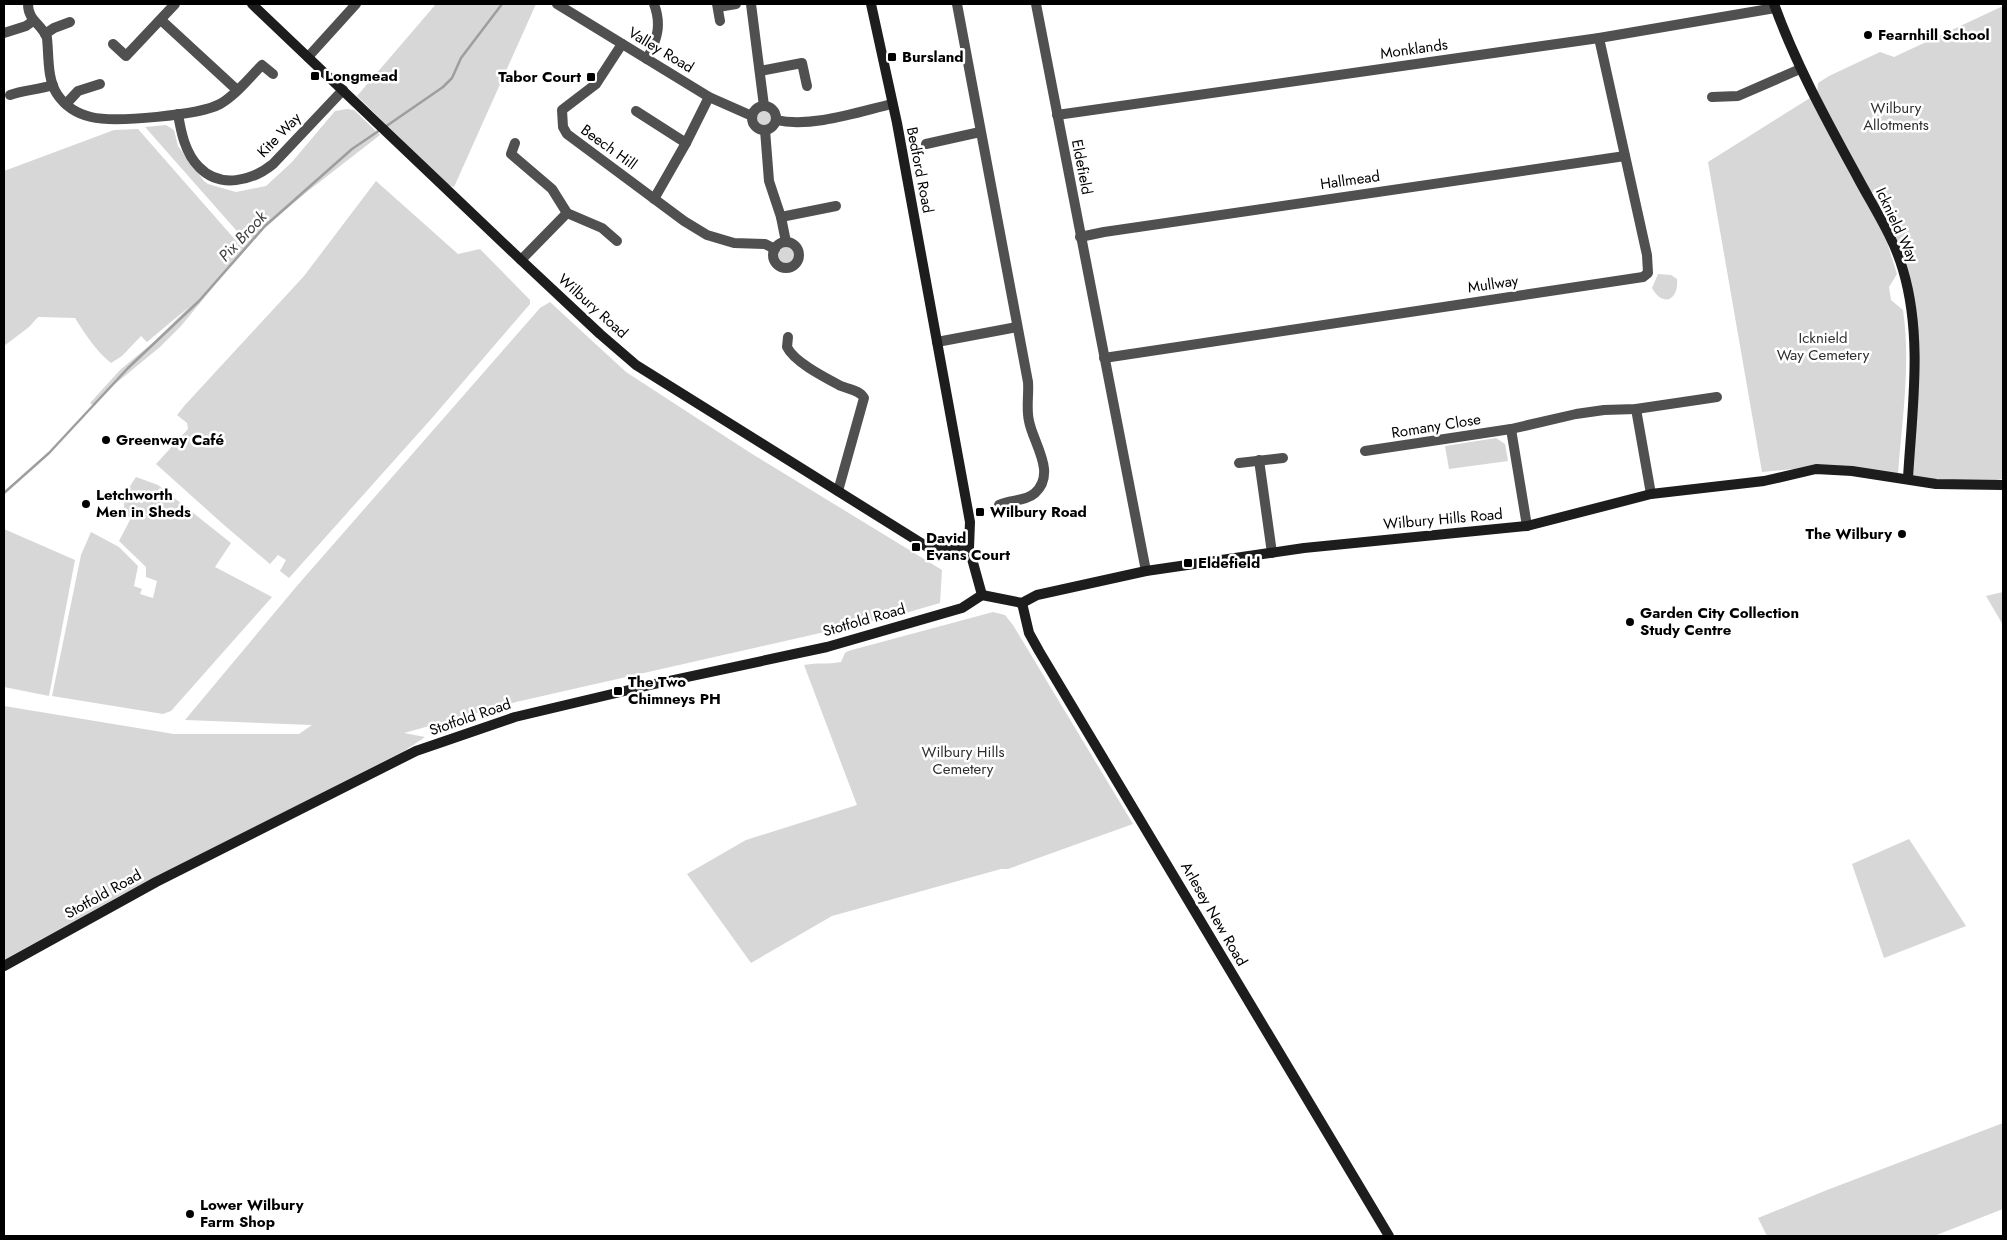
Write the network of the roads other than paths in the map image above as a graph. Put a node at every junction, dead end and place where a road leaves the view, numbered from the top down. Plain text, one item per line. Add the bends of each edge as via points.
1 (28, 4) edge
2 (175, 4) edge
3 (252, 4) edge
4 (356, 4) edge
5 (654, 4) edge
6 (736, 4) edge
7 (751, 4) edge
8 (871, 4) edge
9 (957, 4) edge
10 (1036, 4) edge
11 (561, 5) edge
12 (717, 6) edge
13 (1774, 6) edge
14 (161, 20) junction
15 (33, 21) junction
16 (720, 21) dead end
17 (70, 22) dead end
18 (4, 33) edge
19 (45, 34) junction
20 (1598, 38) junction
21 (113, 44) dead end
22 (622, 44) junction
23 (308, 58) junction
24 (647, 60) junction
25 (1800, 69) junction
26 (760, 71) junction
27 (273, 74) dead end
28 (100, 84) dead end
29 (53, 85) junction
30 (807, 86) dead end
31 (237, 90) junction
32 (343, 90) junction
33 (10, 95) dead end
34 (709, 97) junction
35 (1712, 97) dead end
36 (66, 104) junction
37 (892, 104) junction
38 (764, 106) junction
39 (636, 111) dead end
40 (178, 114) junction
41 (1057, 115) junction
42 (752, 116) junction
43 (776, 120) junction
44 (765, 130) junction
45 (980, 132) junction
46 (515, 143) dead end
47 (686, 143) junction
48 (926, 144) dead end
49 (1625, 156) junction
50 (654, 199) junction
51 (836, 206) dead end
52 (567, 213) junction
53 (781, 217) junction
54 (1080, 237) junction
55 (617, 240) dead end
56 (786, 242) junction
57 (774, 249) junction
58 (521, 260) junction
59 (1017, 327) junction
60 (788, 337) dead end
61 (938, 342) junction
62 (1104, 358) junction
63 (1717, 397) dead end
64 (1636, 409) junction
65 (1511, 429) junction
66 (1365, 451) dead end
67 (1283, 458) dead end
68 (1259, 460) junction
69 (1239, 463) dead end
70 (1908, 478) junction
71 (2003, 485) edge
72 (838, 491) junction
73 (1651, 494) junction
74 (999, 505) dead end
75 (1527, 526) junction
76 (969, 548) junction
77 (1272, 553) junction
78 (1146, 571) junction
79 (982, 595) junction
80 (1022, 603) junction
81 (4, 966) edge
82 (1389, 1236) edge

1 - 15 street
2 - 14 street
3 - 23 street, Wilbury Road
4 - 23 street
5 - 24 street via 659,21 658,33
6 - 12 street
7 - 26 street
8 - 37 street, Bedford Road
9 - 45 street
10 - 41 street, Eldefield
11 - 22 street, Valley Road
12 - 16 street
13 - 20 street, Monklands
13 - 25 street, Icknield Way
14 - 21 street via 126,56
14 - 31 street
15 - 18 street
15 - 19 street
17 - 19 street
19 - 29 street
20 - 41 street, Monklands
20 - 49 street, Mullway
22 - 24 street, Valley Road
22 - 50 street, Beech Hill via 596,84 562,110 561,118 567,134
23 - 32 street, Wilbury Road
24 - 34 street, Valley Road
25 - 35 street via 1738,96
25 - 70 street, Icknield Way via 1903,269 1914,336
26 - 30 street via 802,63
26 - 38 street
27 - 31 street via 262,65
28 - 36 street via 78,92
29 - 33 street
29 - 36 street
31 - 40 street via 214,107
32 - 40 street, Kite Way via 273,164 264,172 243,180 222,179 198,167 186,147
32 - 58 street, Wilbury Road
34 - 42 street, Valley Road
34 - 47 street
36 - 40 street via 96,118
37 - 43 street via 804,122
37 - 61 street, Bedford Road
38 - 42 street via 756,109
38 - 43 street via 773,110
39 - 47 street
41 - 54 street, Eldefield
42 - 44 street via 755,126
43 - 44 street
44 - 53 street via 770,181
45 - 48 street, Bedford Road
45 - 59 street
46 - 52 street via 511,154 552,189
47 - 50 street
49 - 54 street, Hallmead
49 - 62 street, Mullway via 1649,265 1648,273 1643,277
50 - 57 street, Beech Hill via 716,239 765,244
51 - 53 street
52 - 55 street via 602,228
52 - 58 street
53 - 56 street
54 - 62 street, Eldefield
56 - 57 street
56 - 57 street via 794,244 799,251 794,265 787,268 777,264
58 - 72 street, Wilbury Road via 636,364
59 - 61 street
59 - 74 street via 1028,382 1029,422 1044,474 1033,494
60 - 72 street via 787,348 793,356 864,398
61 - 76 street, Bedford Road via 970,522
62 - 78 street, Eldefield
63 - 64 street, Romany Close
64 - 65 street, Romany Close via 1576,414
64 - 73 street
65 - 66 street, Romany Close
65 - 75 street
67 - 68 street
68 - 69 street
68 - 77 street
70 - 71 street via 1936,484
70 - 73 street, Wilbury Hills Road via 1816,469 1764,481
72 - 76 street, Wilbury Road via 929,548
73 - 75 street, Wilbury Hills Road
75 - 77 street, Wilbury Hills Road
76 - 79 street, Bedford Road
77 - 78 street, Wilbury Hills Road
78 - 80 street, Wilbury Hills Road via 1037,595
79 - 80 street
79 - 81 street, Stotfold Road via 962,608 827,647 515,717 416,751 156,882
80 - 82 street, Arlesey New Road via 1029,633 1039,651

